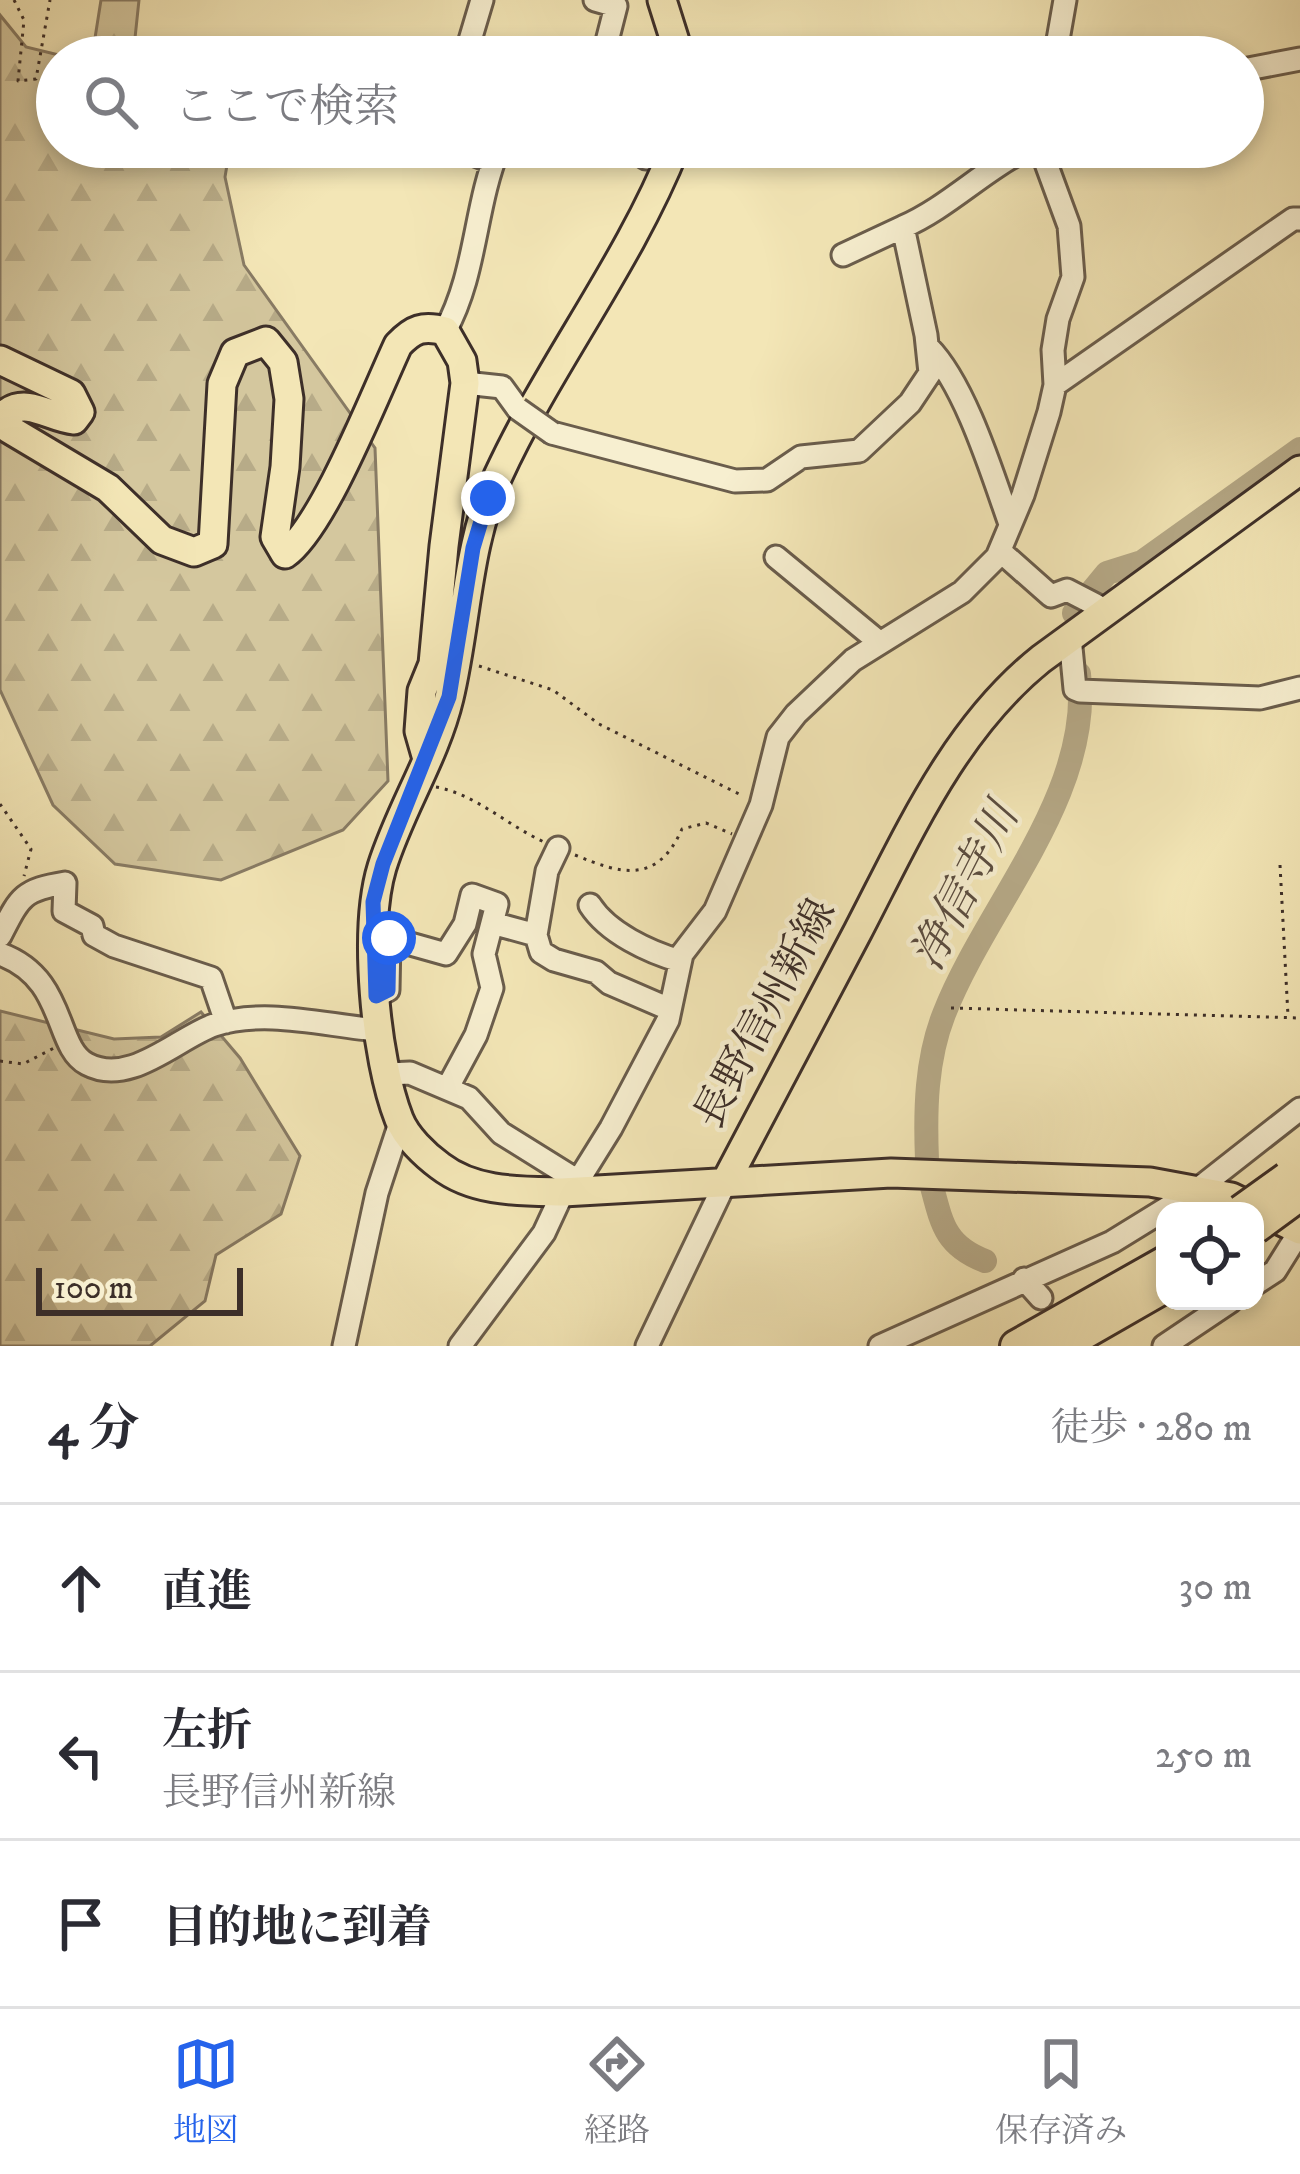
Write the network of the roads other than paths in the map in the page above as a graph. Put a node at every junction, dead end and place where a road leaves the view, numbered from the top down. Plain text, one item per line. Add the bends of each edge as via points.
1 (482, 0) edge
2 (595, 0) edge
3 (662, 0) edge
4 (1065, 0) edge
5 (471, 36) edge
6 (608, 36) edge
7 (673, 36) edge
8 (1058, 36) edge
9 (1300, 59) edge
10 (1264, 66) edge
11 (493, 168) edge
12 (667, 168) edge
13 (992, 168) edge
14 (1048, 168) edge
15 (1300, 219) edge
16 (903, 227) junction
17 (843, 255) dead end
18 (446, 331) junction
19 (927, 346) junction
20 (0, 360) edge
21 (466, 383) junction
22 (1055, 385) junction
23 (1300, 470) edge
24 (1010, 524) junction
25 (1000, 551) junction
26 (776, 557) dead end
27 (1099, 610) junction
28 (1070, 637) junction
29 (879, 642) junction
30 (1300, 688) edge
31 (422, 772) junction
32 (558, 848) road end
33 (590, 905) dead end
34 (492, 923) junction
35 (536, 935) junction
36 (0, 936) edge
37 (0, 954) edge
38 (680, 961) junction
39 (376, 996) junction
40 (669, 1009) junction
41 (226, 1022) junction
42 (379, 1030) junction
43 (388, 1074) junction
44 (448, 1087) junction
45 (1300, 1109) edge
46 (400, 1123) junction
47 (1296, 1181) edge
48 (725, 1183) junction
49 (571, 1186) junction
50 (1198, 1189) junction
51 (1258, 1202) edge
52 (1264, 1218) edge
53 (1300, 1230) edge
54 (1156, 1267) edge
55 (1264, 1278) edge
56 (1024, 1280) junction
57 (1156, 1292) edge
58 (1041, 1298) dead end
59 (1218, 1310) edge
60 (344, 1346) edge
61 (460, 1346) edge
62 (647, 1346) edge
63 (880, 1346) edge
64 (1016, 1346) edge
65 (1062, 1346) edge
66 (1164, 1346) edge

1 - 5 street
2 - 6 street via 616,6
3 - 7 main road
4 - 8 street
9 - 10 street
11 - 18 street via 462,302
12 - 31 main road via 488,498 449,697
13 - 16 street
14 - 22 street via 1073,255 1053,350
15 - 22 street
16 - 17 street
16 - 19 street
18 - 20 main road via 413,329 398,345 344,464 299,544 285,554 275,537 290,399 283,362 266,341 235,353 222,384 213,544 194,552 162,540 108,488 9,430 14,406 74,420 79,403
18 - 21 main road
19 - 21 street, bridge via 930,374 872,441 860,451 801,458 767,480 735,481 552,433 518,410 502,387
19 - 24 street via 975,427
21 - 31 main road via 433,664 422,691
22 - 24 street
23 - 27 main road, 長野信州新線
24 - 25 street
25 - 27 street via 1051,596 1067,590
25 - 29 street via 962,592
26 - 29 street
27 - 28 main road, 長野信州新線
28 - 30 street via 1075,689 1082,691 1260,698
28 - 48 main road, 長野信州新線 via 1003,689 967,733
29 - 38 street via 778,737 760,805 715,911
31 - 39 main road via 373,902
32 - 35 street
33 - 38 street via 654,953
34 - 35 street
34 - 39 street via 497,904 472,896 446,954 389,938 388,990
34 - 44 street via 484,954 491,988
35 - 40 street via 554,960
36 - 41 street via 34,888 65,883 64,911 94,935 211,978
37 - 41 street via 44,985 84,1063 136,1064
38 - 40 street
39 - 42 main road
40 - 49 street via 611,1129
41 - 42 street via 289,1019
42 - 43 main road
43 - 44 street
43 - 46 main road
44 - 49 street
45 - 50 street
46 - 49 main road, 長野信州新線 via 460,1178 482,1186
46 - 60 street via 376,1193
47 - 51 highway, bridge
47 - 52 highway, bridge
48 - 49 main road, 長野信州新線
48 - 50 main road via 891,1173
48 - 62 street
49 - 61 street
50 - 53 main road
50 - 56 street via 1112,1242
53 - 55 street
54 - 64 highway
56 - 58 street
56 - 63 street
57 - 65 highway
59 - 66 street

